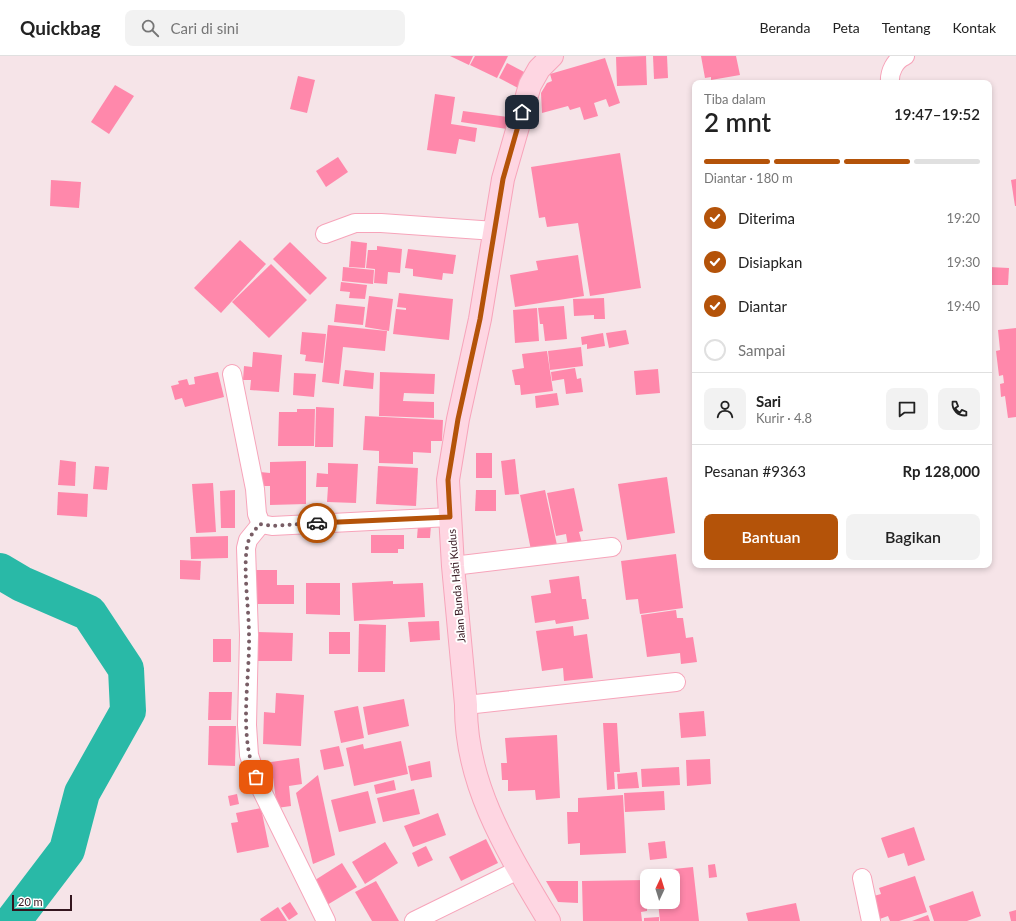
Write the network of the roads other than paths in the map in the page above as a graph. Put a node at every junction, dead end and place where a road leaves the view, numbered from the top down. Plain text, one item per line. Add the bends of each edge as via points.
1 (552, 56) edge
2 (905, 56) edge
3 (890, 80) edge
4 (495, 231) junction
5 (325, 234) dead end
6 (232, 374) dead end
7 (450, 517) junction
8 (260, 524) junction
9 (612, 547) dead end
10 (453, 566) junction
11 (676, 682) dead end
12 (466, 705) junction
13 (518, 870) junction
14 (862, 878) dead end
15 (326, 921) edge
16 (414, 921) edge
17 (549, 921) edge
18 (871, 921) edge

1 - 4 street, Jalan Bunda Hati Kudus via 539,69 530,85 503,179
2 - 3 street via 899,58 892,70
4 - 5 street via 355,223
4 - 7 street, Jalan Bunda Hati Kudus via 448,480
6 - 8 street
7 - 8 street via 272,526
7 - 10 street, Jalan Bunda Hati Kudus
8 - 15 street via 248,540 246,548 250,635 247,718 249,755 259,785
9 - 10 street
10 - 12 street, Jalan Bunda Hati Kudus
11 - 12 street
12 - 13 street, Jalan Bunda Hati Kudus via 468,744 477,783 493,824
13 - 16 street
13 - 17 street, Jalan Bunda Hati Kudus
14 - 18 street

